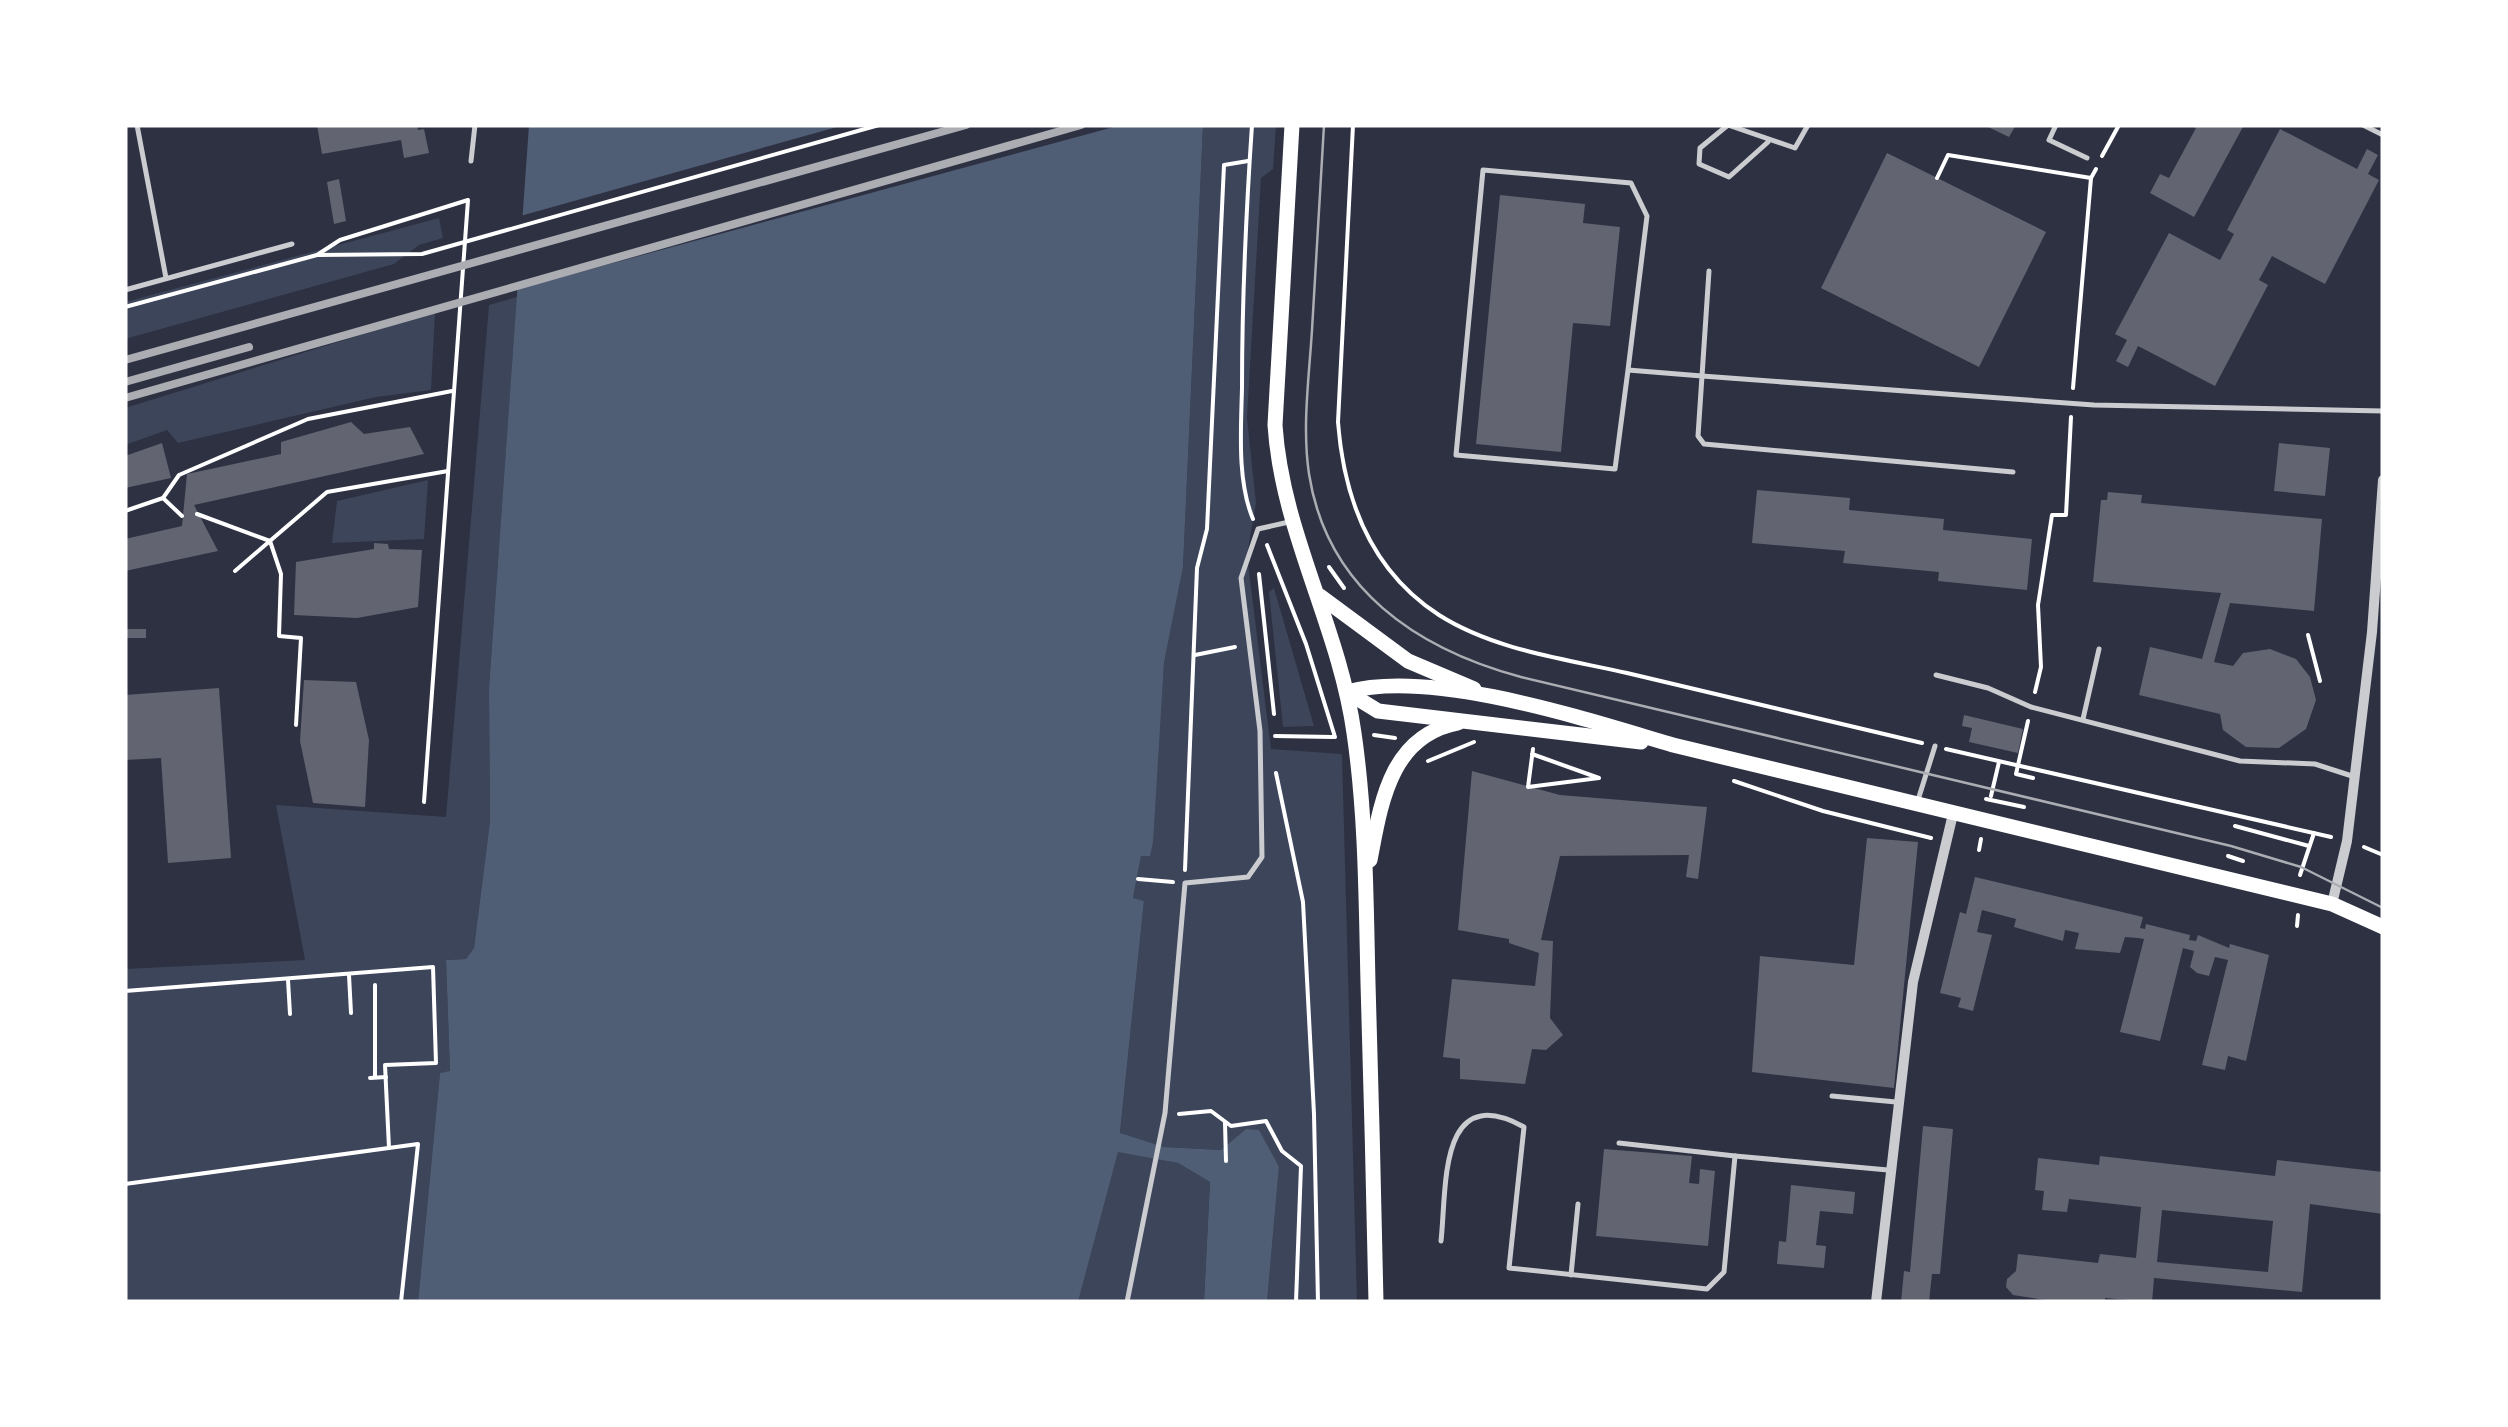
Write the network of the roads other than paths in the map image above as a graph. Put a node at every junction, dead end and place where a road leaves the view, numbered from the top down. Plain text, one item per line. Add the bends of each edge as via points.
1 (137, 125) edge
2 (475, 125) edge
3 (1292, 125) edge
4 (1808, 125) edge
5 (2056, 125) edge
6 (2363, 125) edge
7 (2383, 135) edge
8 (1768, 142) junction
9 (2087, 158) dead end
10 (471, 160) dead end
11 (292, 244) dead end
12 (1709, 271) dead end
13 (166, 278) junction
14 (125, 290) edge
15 (1628, 370) junction
16 (1702, 376) junction
17 (2383, 412) edge
18 (2013, 472) dead end
19 (2383, 480) edge
20 (1290, 522) junction
21 (1320, 596) junction
22 (2100, 649) dead end
23 (1936, 675) dead end
24 (1347, 692) junction
25 (1500, 701) junction
26 (2083, 719) junction
27 (1482, 722) junction
28 (1673, 744) junction
29 (1935, 746) road end
30 (2355, 777) junction
31 (1918, 803) junction
32 (1953, 814) junction
33 (1366, 884) junction
34 (2332, 904) junction
35 (2383, 926) edge
36 (1832, 1096) dead end
37 (1899, 1102) junction
38 (1618, 1143) dead end
39 (1736, 1156) junction
40 (1891, 1170) junction
41 (1578, 1204) dead end
42 (1441, 1241) dead end
43 (1571, 1275) junction
44 (1126, 1302) edge
45 (1376, 1302) edge
46 (1876, 1302) edge

1 - 13 lane
2 - 10 lane
3 - 20 main road via 1275,426
4 - 8 lane via 1795,148
5 - 9 lane via 2048,140
6 - 7 lane
8 - 8 lane via 1728,125 1700,148 1699,164 1729,177
11 - 13 lane
12 - 16 lane
13 - 14 lane
15 - 15 lane via 1647,216 1631,182 1483,170 1456,455 1616,469
15 - 16 lane
16 - 17 lane via 2072,403
16 - 18 lane via 1698,436 1704,444
19 - 30 street
20 - 21 main road
20 - 44 lane via 1258,530 1241,578 1260,731 1262,858 1248,877 1185,883 1166,1113
21 - 24 main road
21 - 25 main road via 1408,661
22 - 26 lane
23 - 26 lane
24 - 25 main road via 1396,683
24 - 27 main road via 1378,711
24 - 33 main road
25 - 28 main road
26 - 30 lane via 2240,761 2316,764
27 - 28 main road
27 - 33 main road via 1427,733 1392,772
28 - 31 main road
29 - 31 lane
30 - 34 street
31 - 32 main road
32 - 34 main road
32 - 37 street via 1913,982
33 - 45 main road
34 - 35 main road
36 - 37 lane
37 - 40 street
38 - 39 lane
39 - 40 lane
39 - 43 lane via 1724,1272 1714,1284 1707,1289
40 - 46 street
41 - 43 lane
42 - 43 lane via 1452,1144 1462,1122 1476,1115 1511,1120 1524,1127 1509,1268

